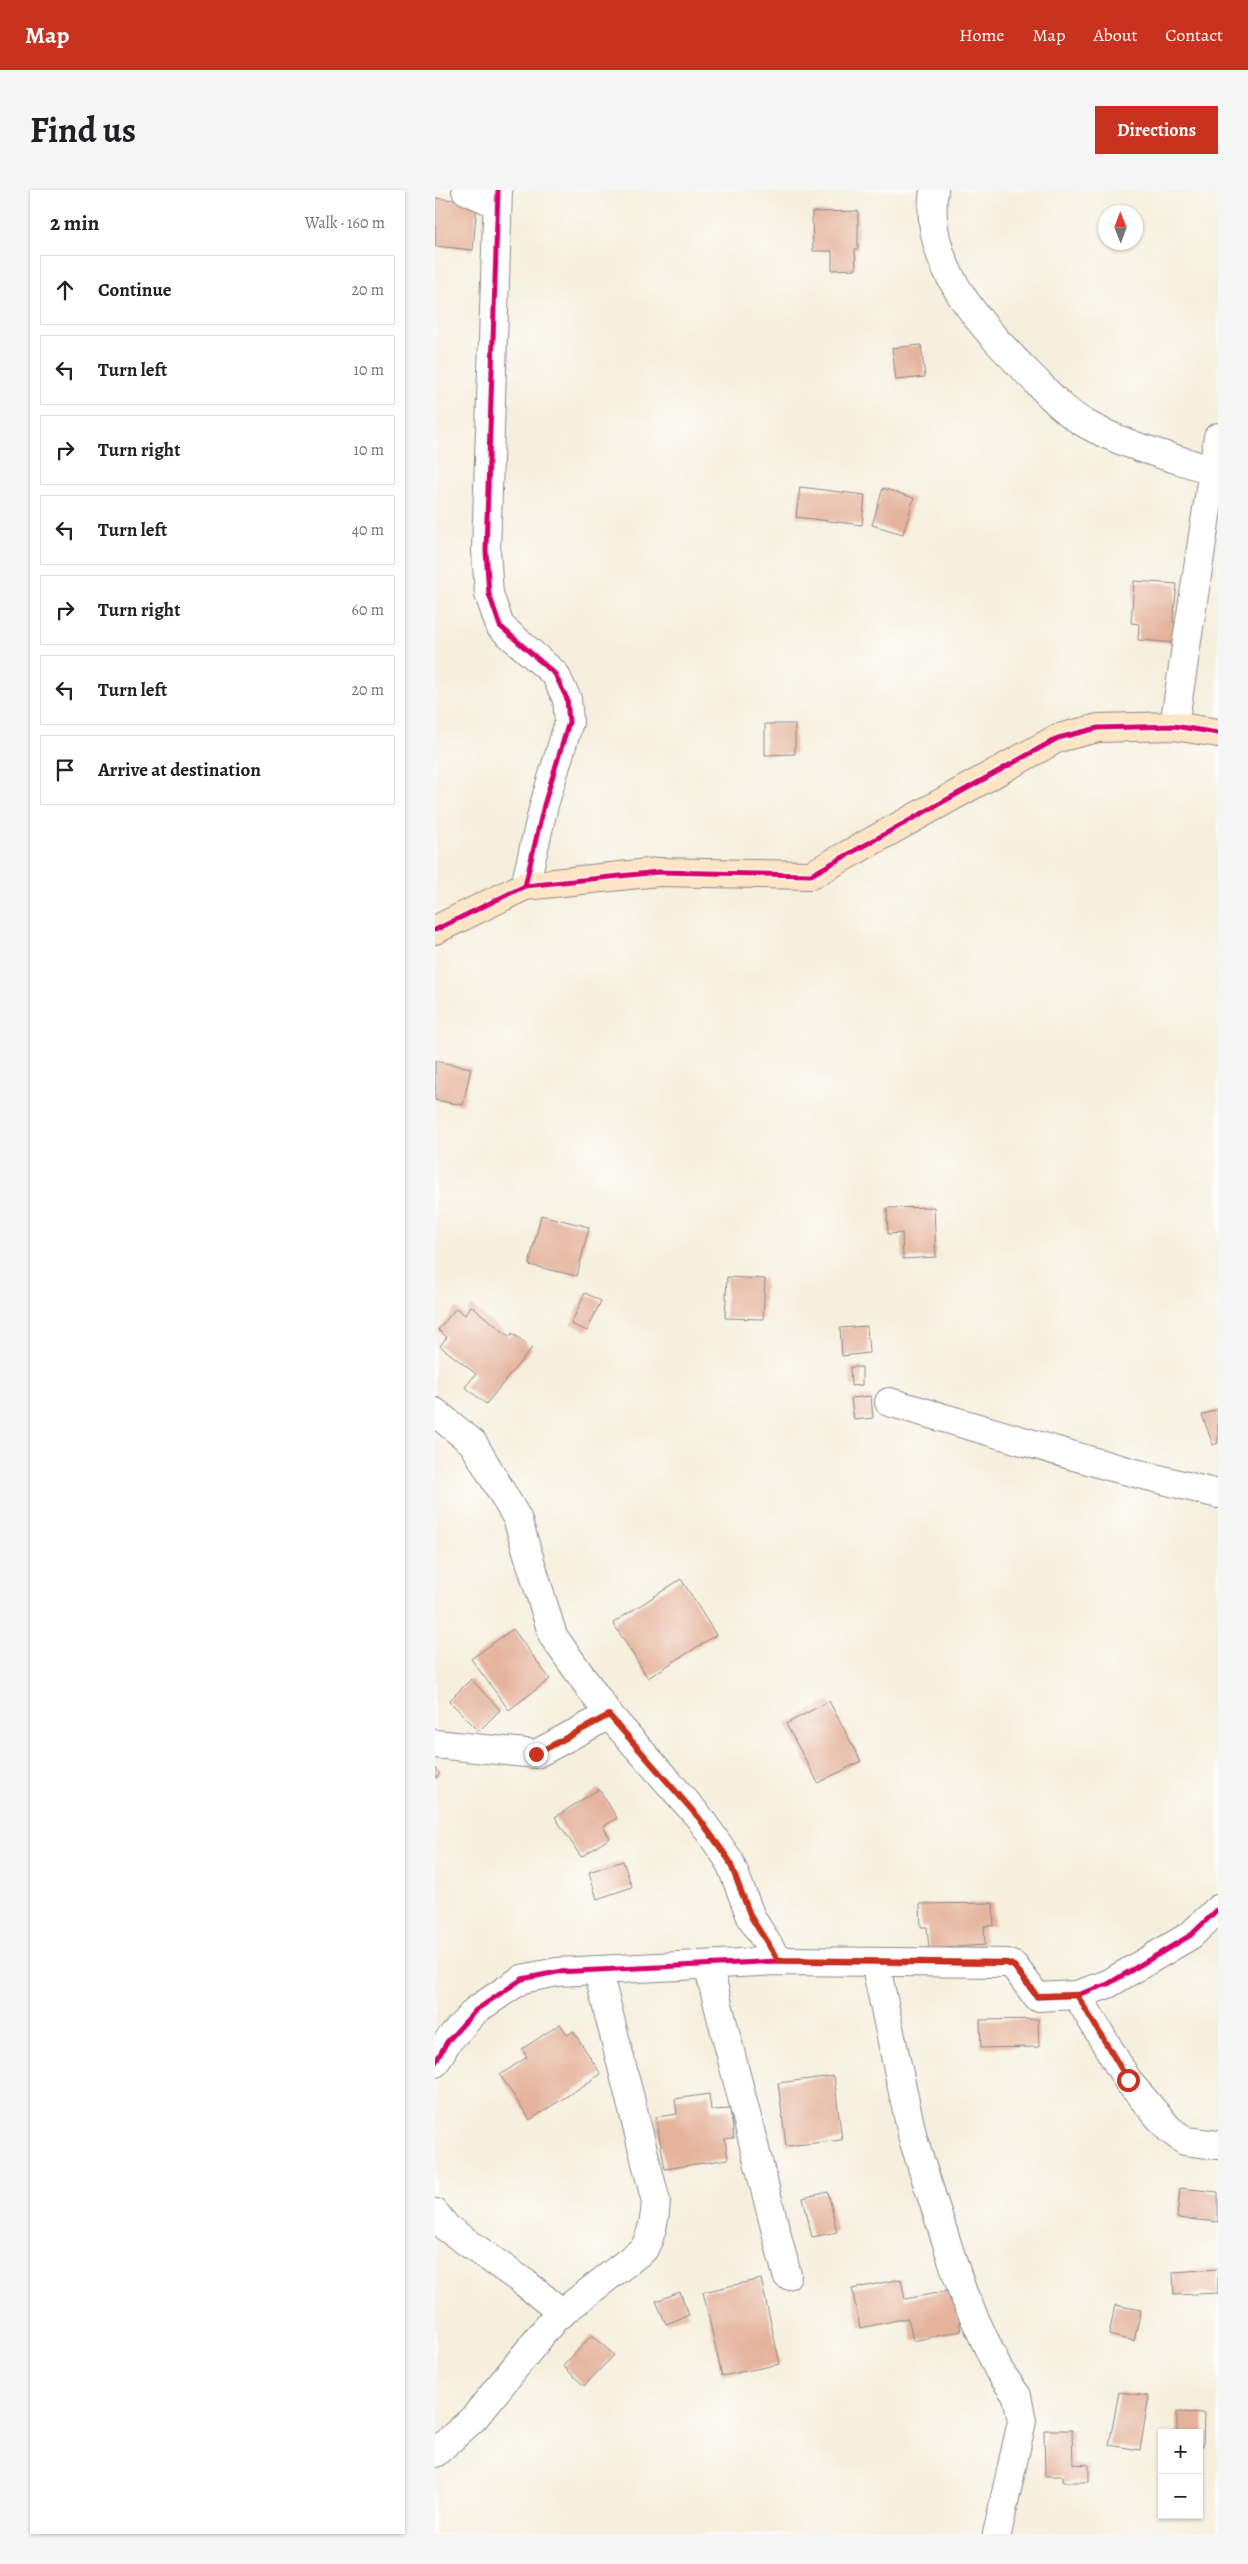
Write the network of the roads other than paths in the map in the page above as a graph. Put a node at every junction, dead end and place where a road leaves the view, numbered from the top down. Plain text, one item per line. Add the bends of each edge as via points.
1 (466, 190) edge
2 (934, 190) edge
3 (498, 197) edge
4 (1218, 437) edge
5 (1214, 471) junction
6 (1173, 726) junction
7 (1218, 733) edge
8 (525, 886) junction
9 (435, 930) edge
10 (889, 1402) dead end
11 (435, 1412) edge
12 (1218, 1494) edge
13 (609, 1715) junction
14 (435, 1744) edge
15 (1218, 1909) edge
16 (778, 1960) junction
17 (875, 1962) junction
18 (708, 1965) junction
19 (598, 1970) junction
20 (1077, 1995) junction
21 (435, 2063) edge
22 (1218, 2145) edge
23 (435, 2213) edge
24 (787, 2275) dead end
25 (561, 2313) junction
26 (435, 2453) edge
27 (997, 2534) edge

1 - 3 street
2 - 5 street via 935,238 946,270 988,334 1058,403 1085,423 1115,438
3 - 8 street via 486,550 489,594 499,626 555,674 567,699 569,722 544,805
4 - 5 street
5 - 6 street
6 - 7 street
6 - 8 street via 1098,728 1058,738 811,876 658,872
8 - 9 street
10 - 12 street via 1112,1467
11 - 13 street via 473,1443 517,1518 553,1636
13 - 14 street via 536,1754
13 - 16 street via 699,1818 729,1860 751,1917
15 - 20 street via 1191,1935 1108,1984
16 - 17 street
16 - 18 street
17 - 20 street via 1007,1963 1014,1966 1037,1996
17 - 27 street via 913,2139 961,2284 999,2369 1017,2396 1022,2421
18 - 19 street
18 - 24 street
19 - 21 street via 557,1972 522,1979 476,2010 447,2042
19 - 25 street via 656,2202 654,2224 644,2249
20 - 22 street via 1128,2080 1169,2130 1185,2141
23 - 25 street via 447,2228 525,2283
25 - 26 street via 474,2418

